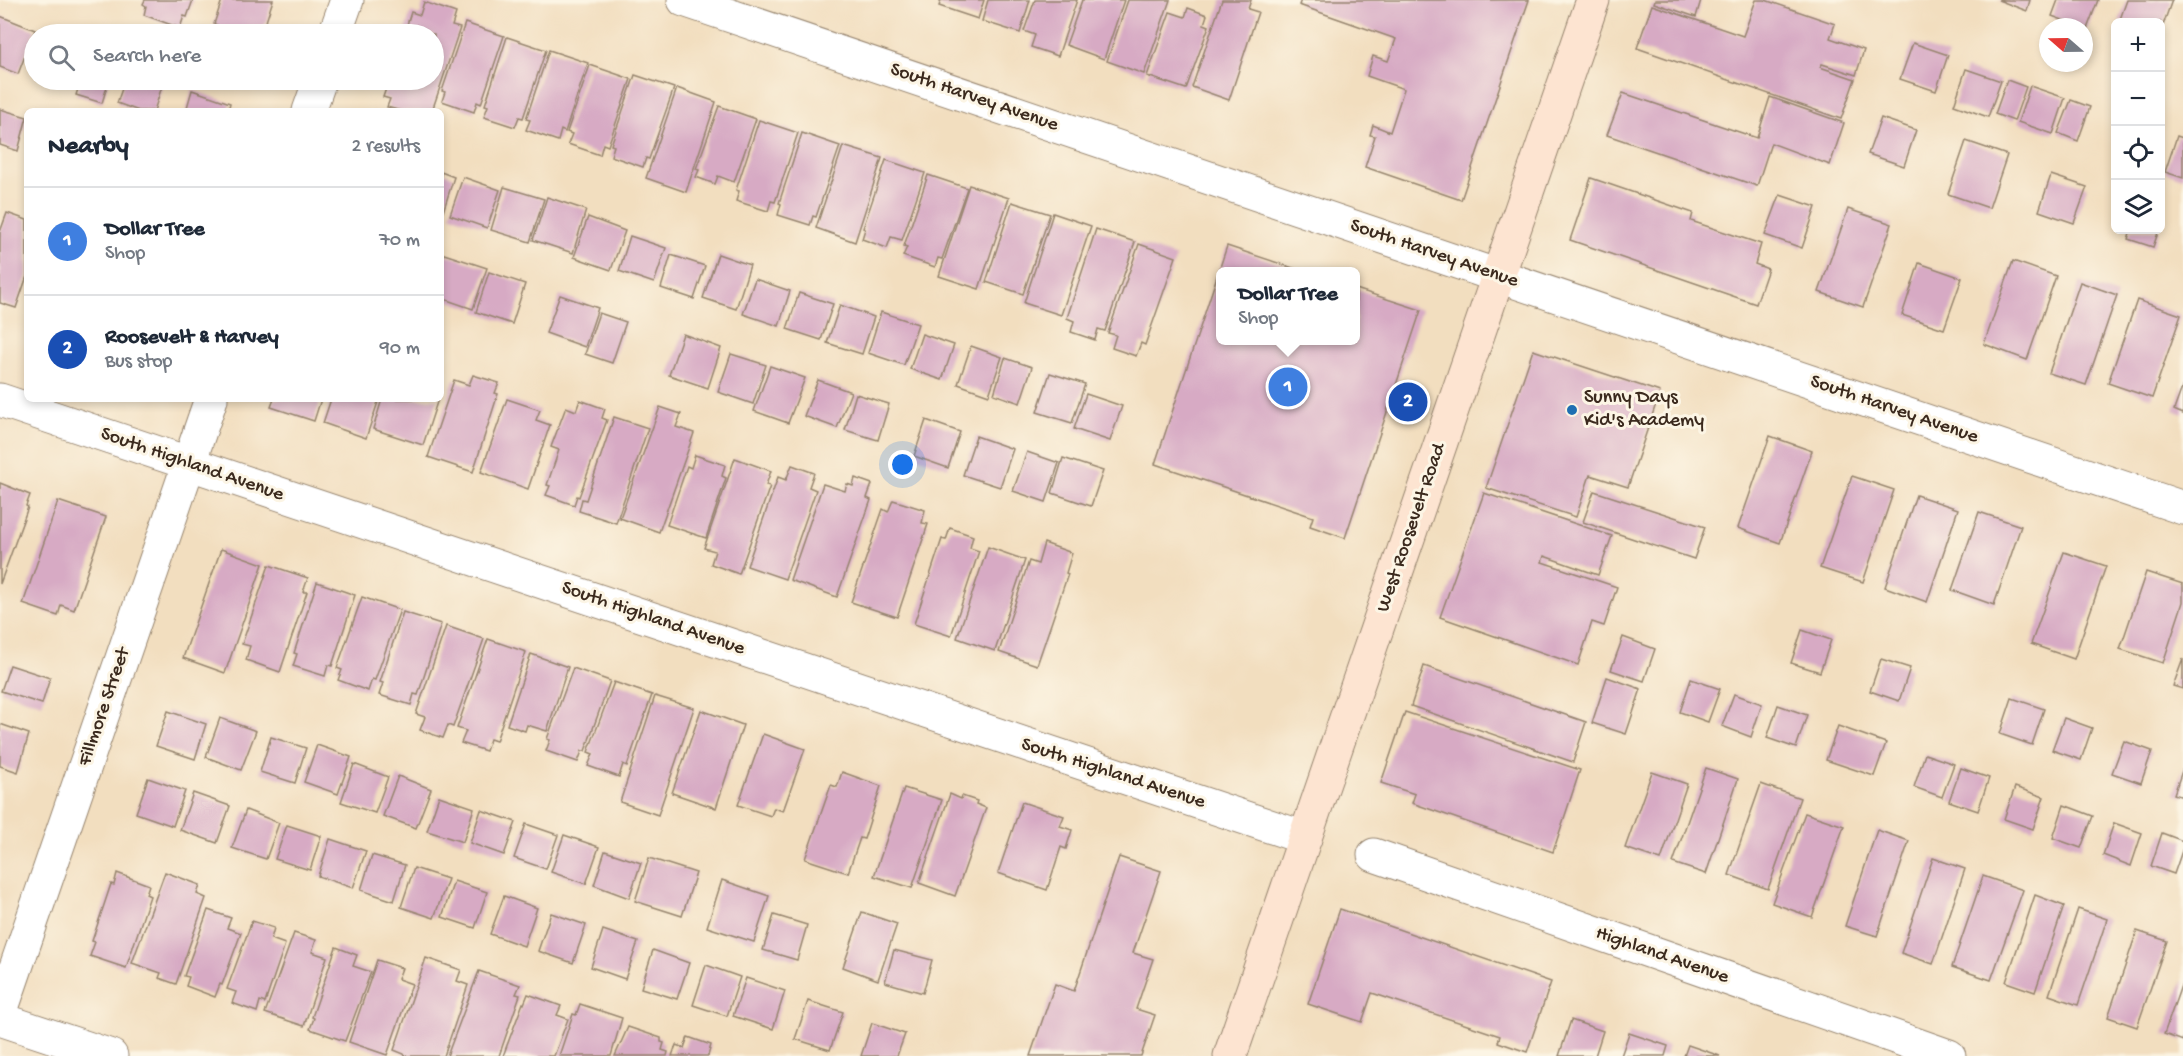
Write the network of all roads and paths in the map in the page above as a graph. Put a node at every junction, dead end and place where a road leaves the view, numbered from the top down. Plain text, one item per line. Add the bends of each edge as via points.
1 (347, 0) edge
2 (684, 0) edge
3 (1593, 0) edge
4 (339, 24) edge
5 (316, 90) edge
6 (310, 108) edge
7 (1498, 275) junction
8 (0, 400) edge
9 (210, 402) edge
10 (188, 463) junction
11 (2183, 508) edge
12 (1305, 838) junction
13 (1374, 855) dead end
14 (0, 1014) edge
15 (0, 1019) edge
16 (111, 1056) edge
17 (1230, 1056) edge
18 (1949, 1056) edge

1 - 4 street
2 - 7 street, South Harvey Avenue
3 - 7 main road, West Roosevelt Road
5 - 6 street
7 - 11 street, South Harvey Avenue
7 - 12 main road, West Roosevelt Road
8 - 10 street, South Highland Avenue
9 - 10 street, Fillmore Street
10 - 12 street, South Highland Avenue
10 - 14 street, Fillmore Street
12 - 17 main road, West Roosevelt Road
13 - 18 street, Highland Avenue
15 - 16 street

